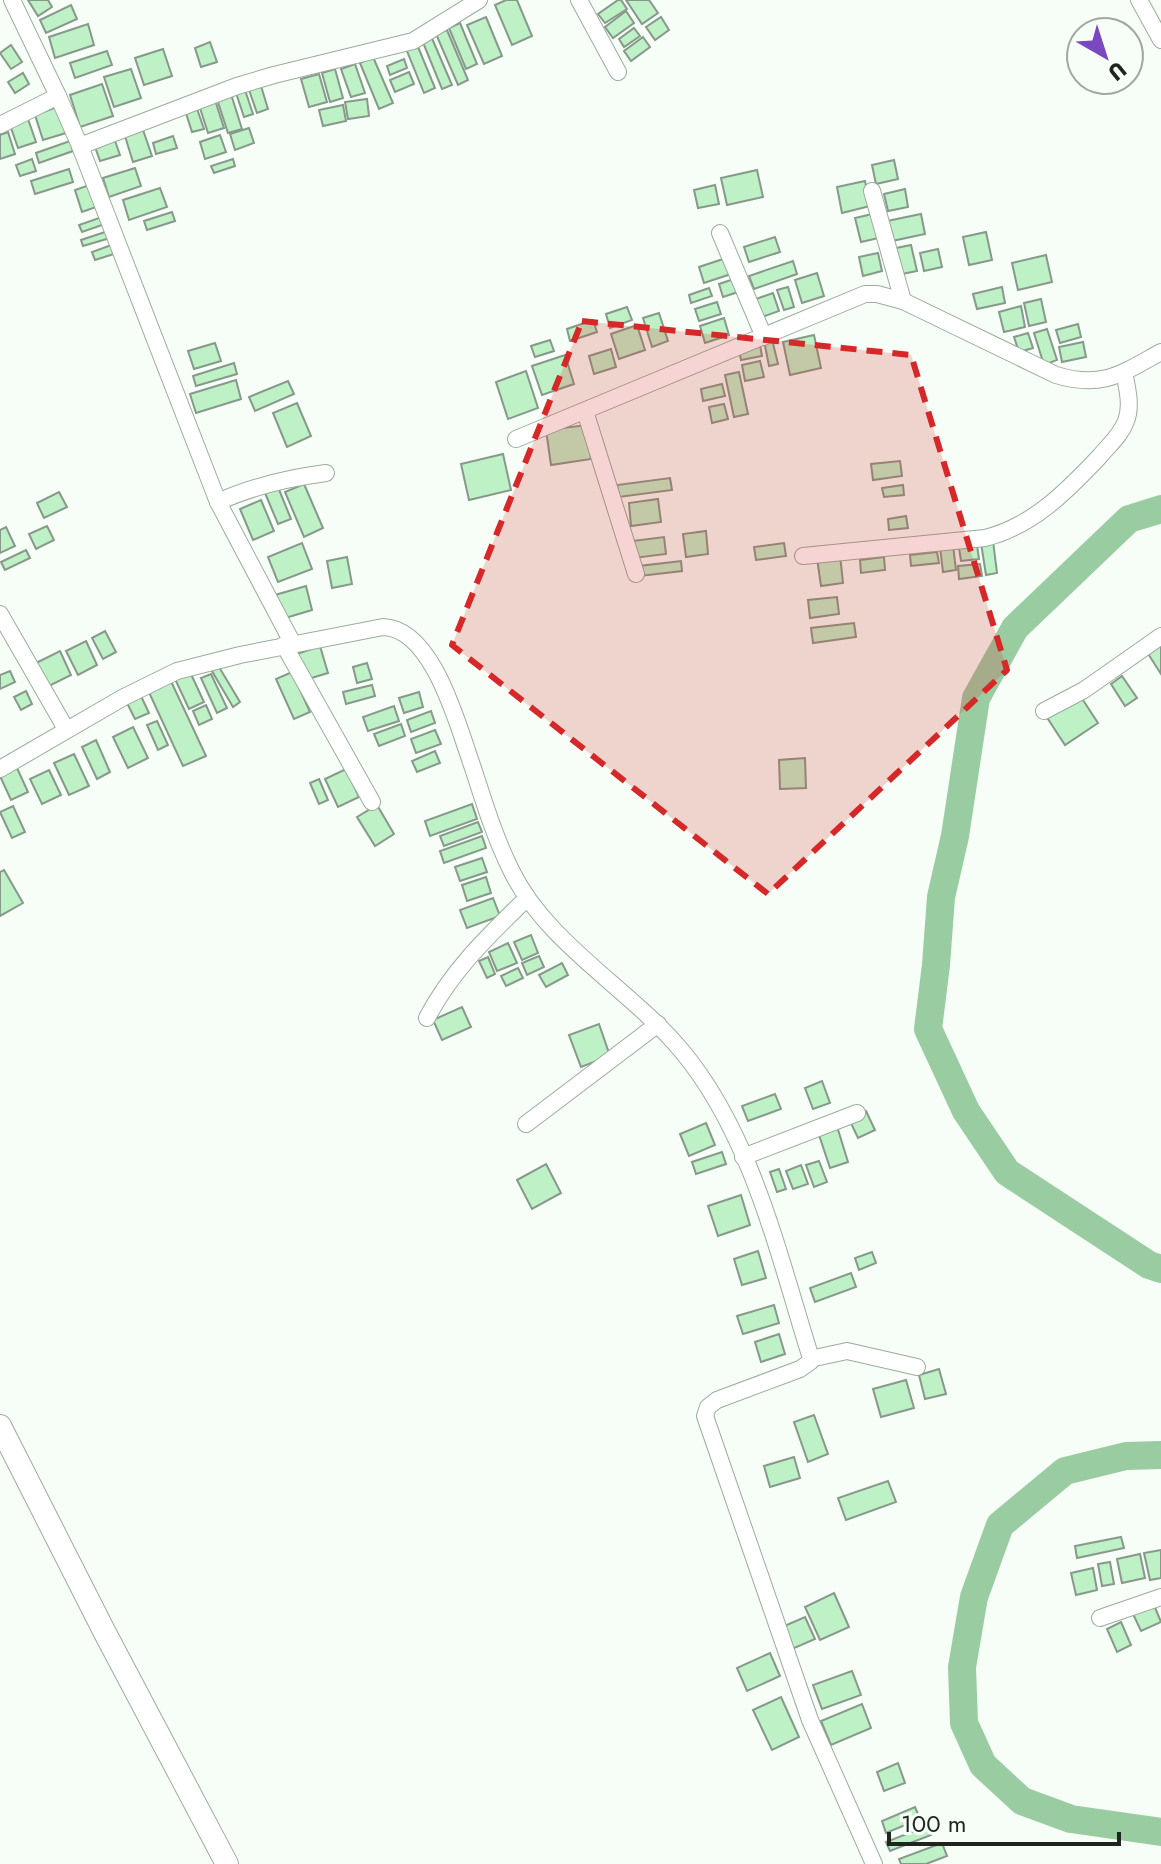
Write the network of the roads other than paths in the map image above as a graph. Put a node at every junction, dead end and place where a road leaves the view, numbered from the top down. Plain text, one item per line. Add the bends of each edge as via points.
1 (12, 0) edge
2 (479, 0) edge
3 (579, 0) edge
4 (1139, 0) edge
5 (1156, 16) edge
6 (1161, 40) edge
7 (618, 72) dead end
8 (58, 96) junction
9 (0, 125) edge
10 (80, 146) junction
11 (872, 191) dead end
12 (720, 233) dead end
13 (903, 301) junction
14 (764, 337) junction
15 (1161, 352) edge
16 (1124, 372) junction
17 (585, 411) junction
18 (516, 439) dead end
19 (326, 473) dead end
20 (218, 502) junction
21 (803, 556) dead end
22 (636, 574) dead end
23 (0, 614) edge
24 (1161, 636) edge
25 (288, 645) junction
26 (1044, 711) dead end
27 (66, 729) junction
28 (0, 769) edge
29 (372, 802) dead end
30 (527, 898) junction
31 (427, 1018) dead end
32 (658, 1024) junction
33 (857, 1113) dead end
34 (526, 1124) dead end
35 (743, 1157) junction
36 (810, 1359) junction
37 (917, 1367) dead end
38 (0, 1426) edge
39 (1161, 1597) edge
40 (1100, 1618) dead end
41 (227, 1864) edge
42 (874, 1864) edge

1 - 8 street
2 - 10 street via 413,41 237,86
3 - 7 street
4 - 5 street
5 - 6 street
8 - 9 street
8 - 10 street
10 - 20 street
11 - 13 street
12 - 14 street
13 - 14 street via 865,294
13 - 16 street via 1056,375 1090,381
14 - 17 street
15 - 16 street
16 - 21 street via 1129,407 1120,432 1076,481 1025,523 985,538
17 - 18 street
17 - 22 street
19 - 20 street via 278,480
20 - 25 street
23 - 27 street
24 - 26 street
25 - 27 street via 177,671
25 - 29 street
25 - 30 street via 388,626 421,651 454,710 500,844
27 - 28 street
30 - 31 street via 463,963
30 - 32 street via 596,970
32 - 34 street
32 - 35 street via 704,1079
33 - 35 street
35 - 36 street via 760,1195
36 - 37 street via 847,1351
36 - 42 street via 805,1367 717,1400 705,1416 810,1720
38 - 41 street
39 - 40 street

